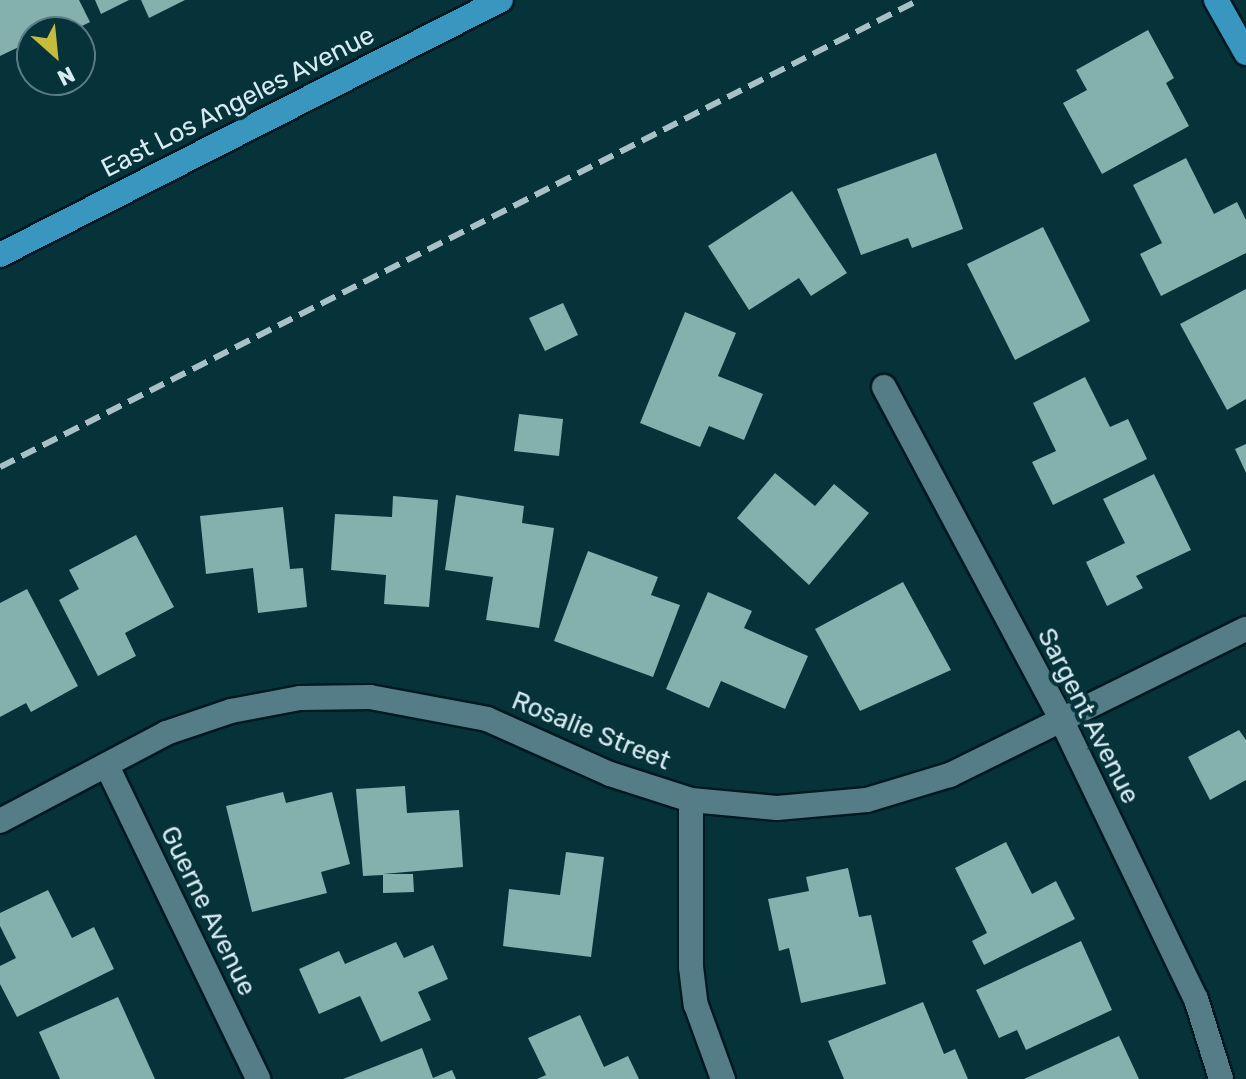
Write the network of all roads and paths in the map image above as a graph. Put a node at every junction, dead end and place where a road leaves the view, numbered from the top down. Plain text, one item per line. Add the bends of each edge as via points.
1 (501, 0) edge
2 (1216, 0) edge
3 (1246, 53) edge
4 (0, 255) edge
5 (884, 387) dead end
6 (1246, 629) edge
7 (1062, 721) junction
8 (107, 766) junction
9 (691, 800) junction
10 (0, 821) edge
11 (258, 1079) edge
12 (723, 1079) edge
13 (1221, 1079) edge

1 - 4 main road, East Los Angeles Avenue
2 - 3 main road
5 - 7 street, Sargent Avenue
6 - 7 street, Rosalie Street
7 - 9 street, Rosalie Street via 950,775 867,800 777,808
7 - 13 street, Sargent Avenue via 1196,999
8 - 9 street, Rosalie Street via 166,733 231,711 300,698 370,697 487,719 610,774
8 - 10 street, Rosalie Street
8 - 11 street, Guerne Avenue
9 - 12 street via 691,967 696,1005

